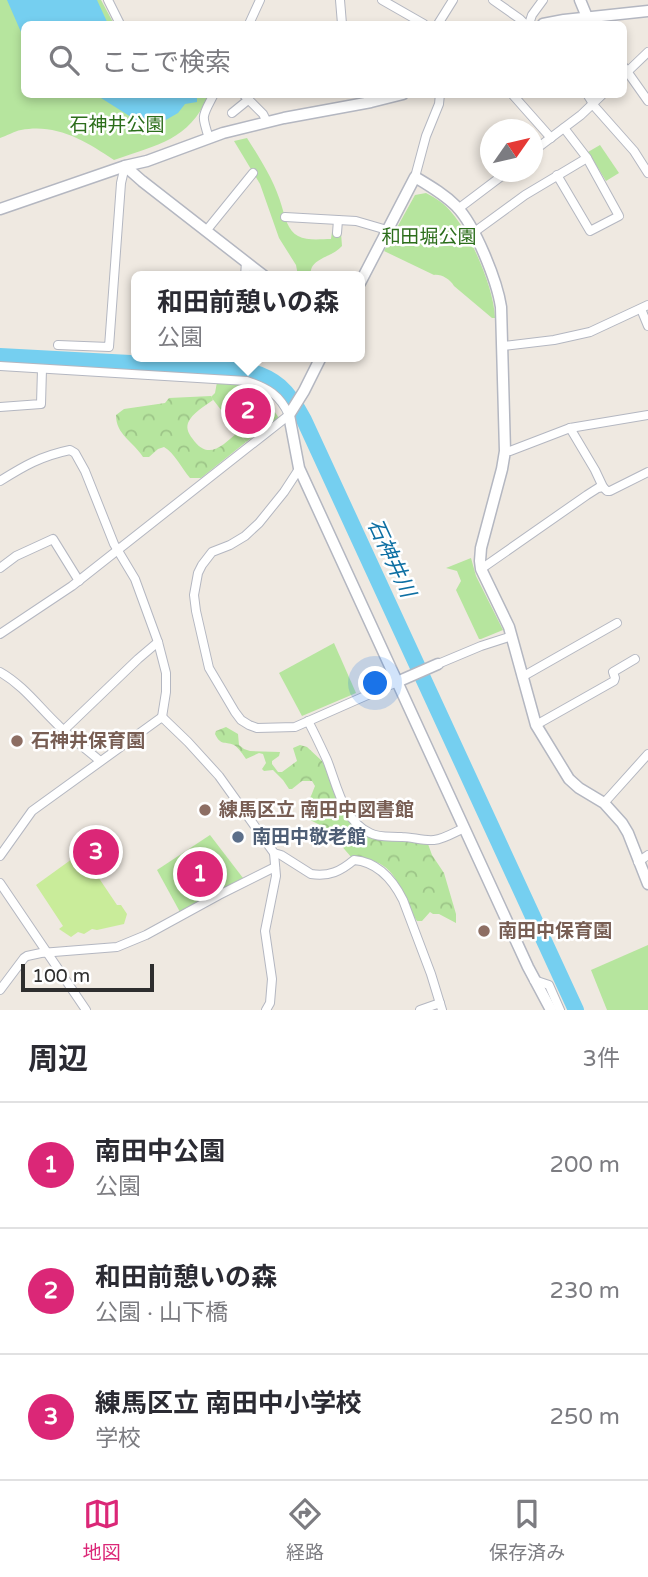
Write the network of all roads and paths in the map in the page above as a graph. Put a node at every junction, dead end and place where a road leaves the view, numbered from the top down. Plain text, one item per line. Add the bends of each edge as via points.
1 (108, 0) edge
2 (260, 0) edge
3 (340, 0) edge
4 (382, 0) edge
5 (453, 0) edge
6 (493, 0) edge
7 (543, 0) edge
8 (580, 0) edge
9 (647, 6) edge
10 (118, 21) edge
11 (250, 21) edge
12 (342, 21) edge
13 (419, 21) edge
14 (440, 21) edge
15 (523, 21) edge
16 (529, 21) edge
17 (589, 21) edge
18 (648, 52) edge
19 (627, 70) edge
20 (627, 75) edge
21 (212, 98) edge
22 (244, 98) edge
23 (246, 98) edge
24 (370, 98) edge
25 (440, 98) edge
26 (516, 98) edge
27 (590, 98) edge
28 (599, 98) edge
29 (648, 101) edge
30 (594, 103) junction
31 (232, 113) dead end
32 (267, 122) junction
33 (564, 128) junction
34 (209, 138) junction
35 (551, 138) junction
36 (543, 144) edge
37 (587, 158) junction
38 (125, 166) junction
39 (253, 173) dead end
40 (648, 173) edge
41 (557, 175) junction
42 (415, 177) junction
43 (494, 182) edge
44 (0, 209) edge
45 (458, 209) junction
46 (285, 217) dead end
47 (338, 220) junction
48 (387, 230) junction
49 (206, 231) junction
50 (337, 233) dead end
51 (473, 233) junction
52 (246, 262) junction
53 (245, 271) edge
54 (258, 271) edge
55 (365, 273) edge
56 (645, 307) edge
57 (648, 326) edge
58 (58, 345) dead end
59 (503, 346) junction
60 (318, 362) edge
61 (0, 366) edge
62 (43, 369) junction
63 (0, 407) edge
64 (290, 414) junction
65 (648, 415) edge
66 (570, 428) junction
67 (505, 451) junction
68 (299, 469) junction
69 (648, 472) edge
70 (0, 481) edge
71 (603, 487) junction
72 (117, 550) junction
73 (0, 568) edge
74 (481, 569) junction
75 (79, 581) junction
76 (617, 623) dead end
77 (0, 634) edge
78 (512, 636) junction
79 (158, 642) junction
80 (635, 659) dead end
81 (438, 664) joint
82 (0, 672) edge
83 (522, 677) junction
84 (397, 682) junction
85 (162, 717) junction
86 (308, 721) junction
87 (536, 725) junction
88 (64, 730) junction
89 (648, 754) edge
90 (100, 761) junction
91 (604, 803) junction
92 (464, 828) junction
93 (274, 853) junction
94 (648, 855) edge
95 (0, 856) edge
96 (638, 862) junction
97 (275, 867) junction
98 (0, 883) edge
99 (648, 884) edge
100 (48, 953) junction
101 (534, 980) junction
102 (0, 990) edge
103 (441, 1006) edge
104 (271, 1008) edge
105 (86, 1010) edge
106 (420, 1010) edge
107 (551, 1010) edge
108 (561, 1010) edge

1 - 10 street
2 - 11 street
3 - 12 street
4 - 13 street
5 - 14 street
6 - 15 street
7 - 16 street
8 - 17 street
9 - 17 street
18 - 19 street
20 - 29 street
21 - 34 street via 203,118
22 - 31 street
23 - 32 street
24 - 32 street
25 - 42 street
26 - 35 street
27 - 30 street
28 - 30 street
30 - 33 street
30 - 40 street
32 - 34 street
33 - 35 street
33 - 37 street
34 - 38 street
35 - 36 street
37 - 41 street
37 - 41 street via 620,215 592,232
38 - 44 street
38 - 49 street
38 - 58 street via 110,347
39 - 49 street
41 - 51 street
42 - 45 street
42 - 48 street
43 - 45 street
45 - 51 street
46 - 47 street
47 - 48 street
47 - 50 street
48 - 55 street
49 - 52 street
51 - 59 street via 499,293
52 - 53 street
52 - 54 street
56 - 57 street
56 - 59 street via 590,332
59 - 67 street
60 - 64 street
61 - 62 street
62 - 63 street via 41,404
62 - 64 street via 247,381 278,397
64 - 68 street
64 - 72 street
65 - 66 street
66 - 67 street
66 - 71 street
67 - 74 street via 481,548
68 - 84 street
68 - 86 street via 259,523 206,558 194,595 209,667 241,720 257,728 295,727
69 - 71 street via 610,491
70 - 72 street via 35,460 70,450 85,471
71 - 74 street
72 - 75 street
72 - 79 street via 135,579
73 - 75 street via 53,539
74 - 78 street
75 - 77 street
76 - 83 street
78 - 81 street
78 - 83 street
79 - 85 street via 166,673
79 - 88 street
80 - 87 street via 613,672 614,681
81 - 84 street
82 - 88 street
83 - 87 street
84 - 86 street
84 - 92 street
85 - 90 street
85 - 93 street via 219,776
86 - 92 street via 342,801 359,827 378,836 428,840
87 - 91 street via 569,779
88 - 90 street
89 - 91 street
90 - 95 street via 32,811
91 - 96 street via 625,828
92 - 101 street
93 - 97 street
93 - 103 street via 316,875 336,873 354,860 382,871 404,900
94 - 96 street
96 - 99 street
97 - 100 street via 117,947
97 - 104 street via 265,930
98 - 100 street
100 - 102 street via 25,957
100 - 105 street
101 - 107 street
101 - 108 street via 549,985
103 - 106 street

